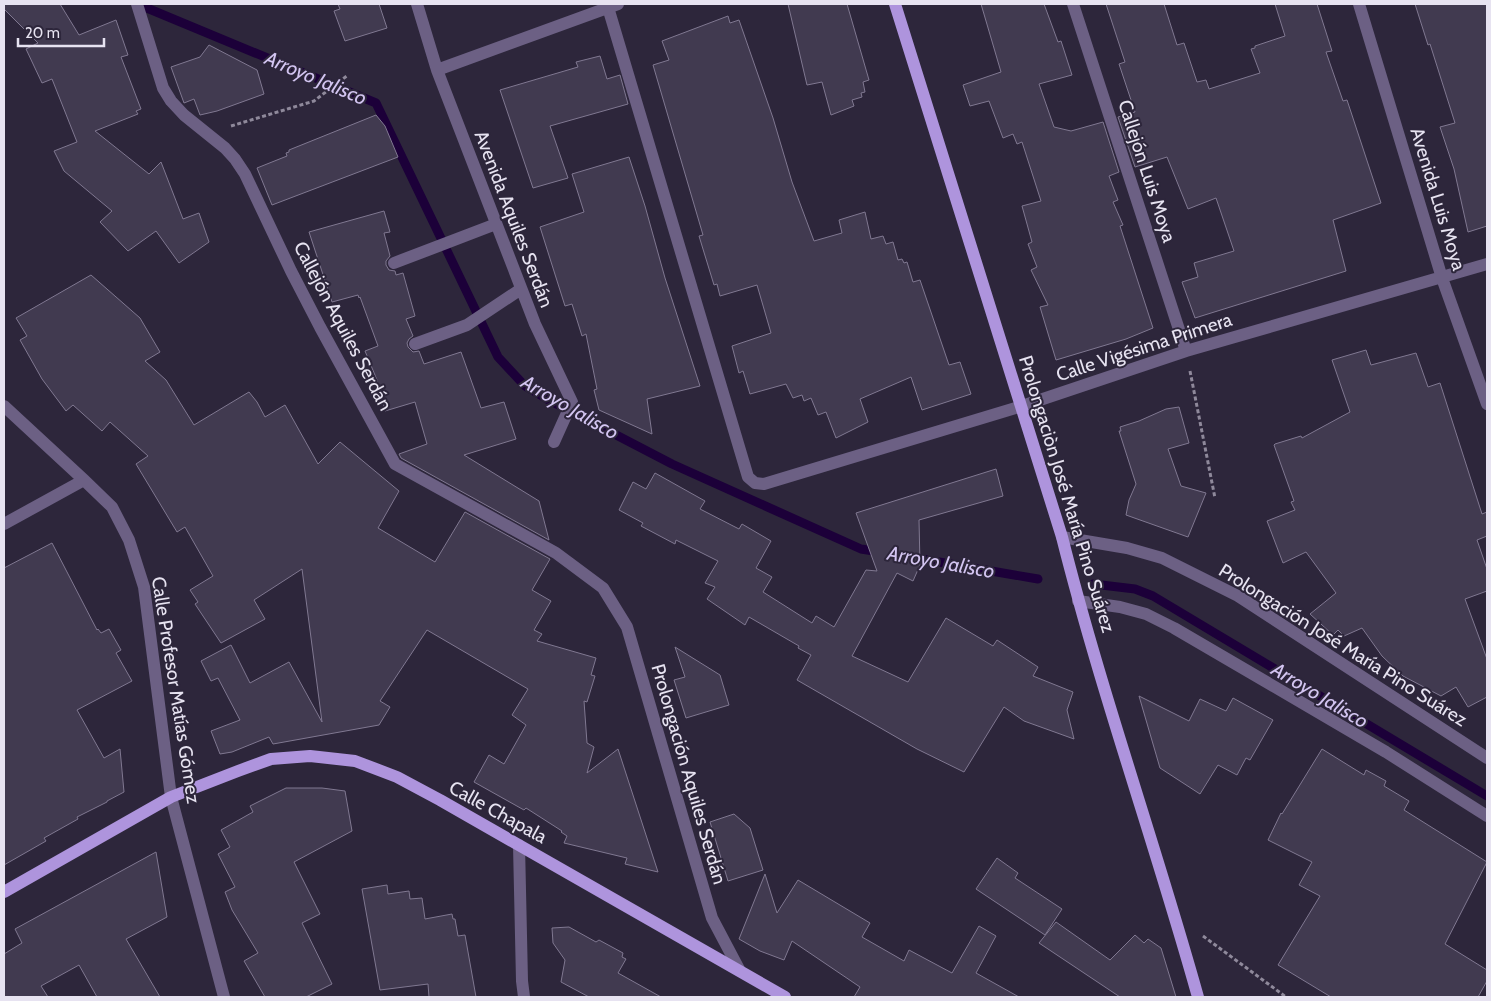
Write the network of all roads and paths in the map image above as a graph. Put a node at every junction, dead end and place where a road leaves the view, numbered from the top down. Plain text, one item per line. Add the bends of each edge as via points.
1 (137, 4) edge
2 (417, 4) edge
3 (895, 4) edge
4 (1073, 4) edge
5 (1359, 4) edge
6 (611, 5) edge
7 (438, 70) junction
8 (348, 75) dead end
9 (207, 133) junction
10 (496, 224) junction
11 (394, 263) dead end
12 (1487, 264) edge
13 (1442, 278) junction
14 (521, 289) junction
15 (415, 344) dead end
16 (1186, 351) junction
17 (1487, 404) edge
18 (4, 406) edge
19 (1022, 406) junction
20 (554, 442) dead end
21 (84, 480) junction
22 (1215, 498) dead end
23 (4, 524) edge
24 (1062, 537) junction
25 (603, 588) joint
26 (1078, 601) junction
27 (1487, 758) edge
28 (171, 797) junction
29 (1487, 816) edge
30 (519, 845) junction
31 (4, 892) edge
32 (1175, 914) junction
33 (740, 971) junction
34 (224, 997) edge
35 (524, 997) edge
36 (785, 997) edge
37 (1198, 997) edge
38 (1286, 997) edge

1 - 9 street, Callejón Aquiles Serdán via 167,95 184,115
2 - 7 street, Avenida Aquiles Serdán
3 - 19 main road, Prolongaciòn José María Pino Suárez
4 - 16 street, Callejón Luis Moya
5 - 13 street, Avenida Luis Moya
6 - 7 street
6 - 19 street, Calle Vigésima Primera via 748,477 755,483 764,484
7 - 10 street, Avenida Aquiles Serdán
8 - 9 path via 314,100
9 - 25 street, Callejón Aquiles Serdán via 225,148 245,174 316,319 396,464 556,553
10 - 11 street
10 - 14 street, Avenida Aquiles Serdán
12 - 13 street, Calle Vigésima Primera
13 - 16 street, Calle Vigésima Primera
13 - 17 street, Avenida Luis Moya
14 - 15 street via 467,325
14 - 20 street, Avenida Aquiles Serdán via 572,402
16 - 19 street, Calle Vigésima Primera
16 - 22 path
18 - 21 street, Calle Profesor Matías Gómez
19 - 24 main road, Prolongaciòn José María Pino Suárez
21 - 23 street
21 - 28 street, Calle Profesor Matías Gómez via 112,507 129,540 144,587
24 - 26 main road, Prolongaciòn José María Pino Suárez
24 - 27 street, Prolongación José María Pino Suárez via 1127,548 1162,558 1238,596
25 - 33 street, Prolongación Aquiles Serdán via 627,627 712,918
26 - 29 street via 1146,614 1174,628 1386,752
26 - 32 main road, Prolongaciòn José María Pino Suárez
28 - 30 main road, Calle Chapala via 271,759 310,756 355,761 397,777
28 - 31 main road, Calle Chapala
28 - 34 street, Calle Profesor Matías Gómez
30 - 33 main road, Calle Chapala
30 - 35 street
32 - 37 main road, Prolongaciòn José María Pino Suárez
32 - 38 path
33 - 36 main road, Calle Chapala

